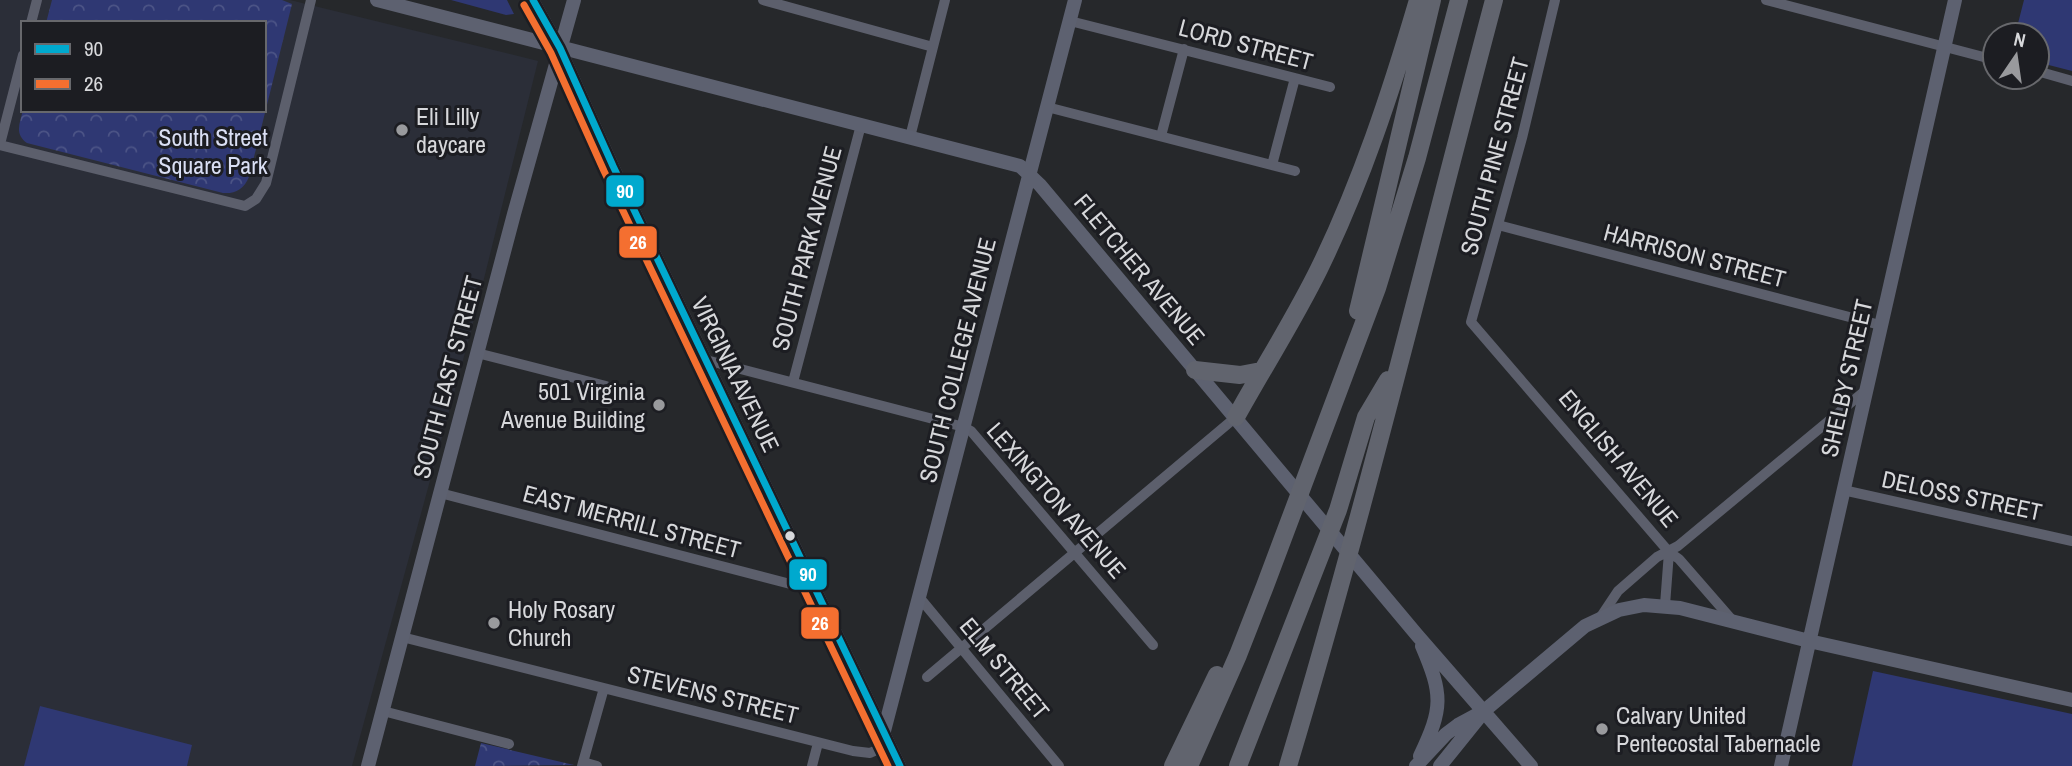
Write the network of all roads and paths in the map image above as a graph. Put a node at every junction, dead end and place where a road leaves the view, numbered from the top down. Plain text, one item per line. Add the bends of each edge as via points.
1 (37, 0) edge
2 (311, 0) edge
3 (377, 0) edge
4 (533, 0) edge
5 (574, 0) edge
6 (763, 0) edge
7 (945, 0) edge
8 (1075, 0) edge
9 (1418, 0) edge
10 (1432, 0) edge
11 (1459, 0) edge
12 (1494, 0) edge
13 (1555, 0) edge
14 (1766, 0) edge
15 (1955, 0) edge
16 (32, 21) edge
17 (1070, 21) junction
18 (933, 47) junction
19 (1943, 47) junction
20 (560, 48) junction
21 (1184, 49) junction
22 (1981, 56) edge
23 (21, 63) edge
24 (2051, 75) edge
25 (1295, 78) junction
26 (2072, 81) edge
27 (1330, 87) dead end
28 (1047, 107) junction
29 (860, 125) junction
30 (1161, 136) junction
31 (910, 137) junction
32 (0, 145) edge
33 (1272, 165) junction
34 (1295, 171) dead end
35 (1029, 174) junction
36 (1498, 225) junction
37 (1471, 322) joint
38 (1880, 326) junction
39 (477, 353) junction
40 (706, 360) junction
41 (1398, 362) junction
42 (1195, 370) junction
43 (1261, 371) junction
44 (793, 382) junction
45 (606, 386) dead end
46 (1867, 389) junction
47 (1338, 396) junction
48 (1236, 417) junction
49 (964, 427) junction
50 (1843, 490) junction
51 (440, 493) junction
52 (1285, 533) junction
53 (2072, 541) edge
54 (1075, 552) junction
55 (1669, 552) junction
56 (812, 582) junction
57 (919, 597) junction
58 (1665, 605) junction
59 (1600, 618) junction
60 (1733, 622) junction
61 (1417, 635) junction
62 (402, 637) junction
63 (1809, 641) junction
64 (1153, 645) dead end
65 (961, 648) junction
66 (927, 677) dead end
67 (604, 688) junction
68 (2072, 700) edge
69 (383, 711) junction
70 (1484, 711) junction
71 (887, 738) junction
72 (818, 743) junction
73 (509, 744) dead end
74 (582, 764) edge
75 (368, 766) edge
76 (597, 766) edge
77 (812, 766) edge
78 (901, 766) edge
79 (1059, 766) edge
80 (1173, 766) edge
81 (1189, 766) edge
82 (1238, 766) edge
83 (1288, 766) edge
84 (1416, 766) edge
85 (1440, 766) edge
86 (1531, 766) edge
87 (1781, 766) edge

1 - 16 street
2 - 32 street via 266,183 245,206
3 - 20 main road, FLETCHER AVENUE
4 - 20 street, VIRGINIA AVENUE
5 - 20 main road, SOUTH EAST STREET
6 - 18 street
7 - 18 street
8 - 17 main road, SOUTH COLLEGE AVENUE
9 - 43 highway via 1383,113 1338,227 1293,319
10 - 47 highway
11 - 47 highway via 1402,210
12 - 41 highway
13 - 36 street, SOUTH PINE STREET
14 - 19 street
15 - 19 main road, SHELBY STREET
17 - 21 street, LORD STREET
17 - 28 main road, SOUTH COLLEGE AVENUE
18 - 31 street
19 - 22 street
19 - 38 main road, SHELBY STREET
20 - 29 main road, FLETCHER AVENUE
20 - 39 main road, SOUTH EAST STREET
20 - 40 street, VIRGINIA AVENUE
21 - 25 street, LORD STREET
21 - 30 street
23 - 32 street
24 - 26 street
25 - 27 street, LORD STREET
25 - 33 street
28 - 30 street
28 - 35 main road, SOUTH COLLEGE AVENUE
29 - 31 main road, FLETCHER AVENUE
29 - 44 street, SOUTH PARK AVENUE
30 - 33 street
31 - 35 main road, FLETCHER AVENUE via 1020,166
33 - 34 street
35 - 42 main road, FLETCHER AVENUE
35 - 49 main road, SOUTH COLLEGE AVENUE
36 - 37 street, SOUTH PINE STREET
36 - 38 street, HARRISON STREET
37 - 55 street, ENGLISH AVENUE
38 - 46 main road, SHELBY STREET
39 - 45 street
39 - 51 main road, SOUTH EAST STREET
40 - 44 street, LEXINGTON AVENUE
40 - 56 street, VIRGINIA AVENUE
41 - 82 highway via 1366,417 1338,510
41 - 83 highway via 1375,460
42 - 43 highway via 1233,375
42 - 48 main road, FLETCHER AVENUE
43 - 48 highway
44 - 49 street, LEXINGTON AVENUE
46 - 50 main road, SHELBY STREET
46 - 55 street
47 - 52 highway
48 - 54 street
48 - 61 main road, FLETCHER AVENUE
49 - 54 street, LEXINGTON AVENUE via 978,436
49 - 57 main road, SOUTH COLLEGE AVENUE
50 - 53 street, DELOSS STREET
50 - 63 main road, SHELBY STREET
51 - 56 street, EAST MERRILL STREET via 798,586
51 - 62 main road, SOUTH EAST STREET
52 - 80 highway
52 - 81 highway
54 - 64 street, LEXINGTON AVENUE
54 - 65 street
55 - 58 street
55 - 59 street via 1618,591
55 - 60 street, ENGLISH AVENUE
56 - 71 street, VIRGINIA AVENUE
57 - 65 street, ELM STREET
57 - 71 main road, SOUTH COLLEGE AVENUE
58 - 59 main road via 1628,607
58 - 60 main road
59 - 70 main road
60 - 63 main road
61 - 70 main road, FLETCHER AVENUE
61 - 84 main road via 1436,681 1438,699 1433,728
62 - 67 street, STEVENS STREET
62 - 69 main road, SOUTH EAST STREET
63 - 68 main road
63 - 87 main road, SHELBY STREET
65 - 66 street
65 - 79 street, ELM STREET
67 - 72 street, STEVENS STREET
67 - 74 street
69 - 73 street
69 - 75 main road, SOUTH EAST STREET
70 - 84 main road via 1446,734
70 - 85 main road
70 - 86 main road, FLETCHER AVENUE
71 - 72 street, STEVENS STREET via 876,751 863,753
71 - 78 street, VIRGINIA AVENUE
72 - 77 street
74 - 76 street

